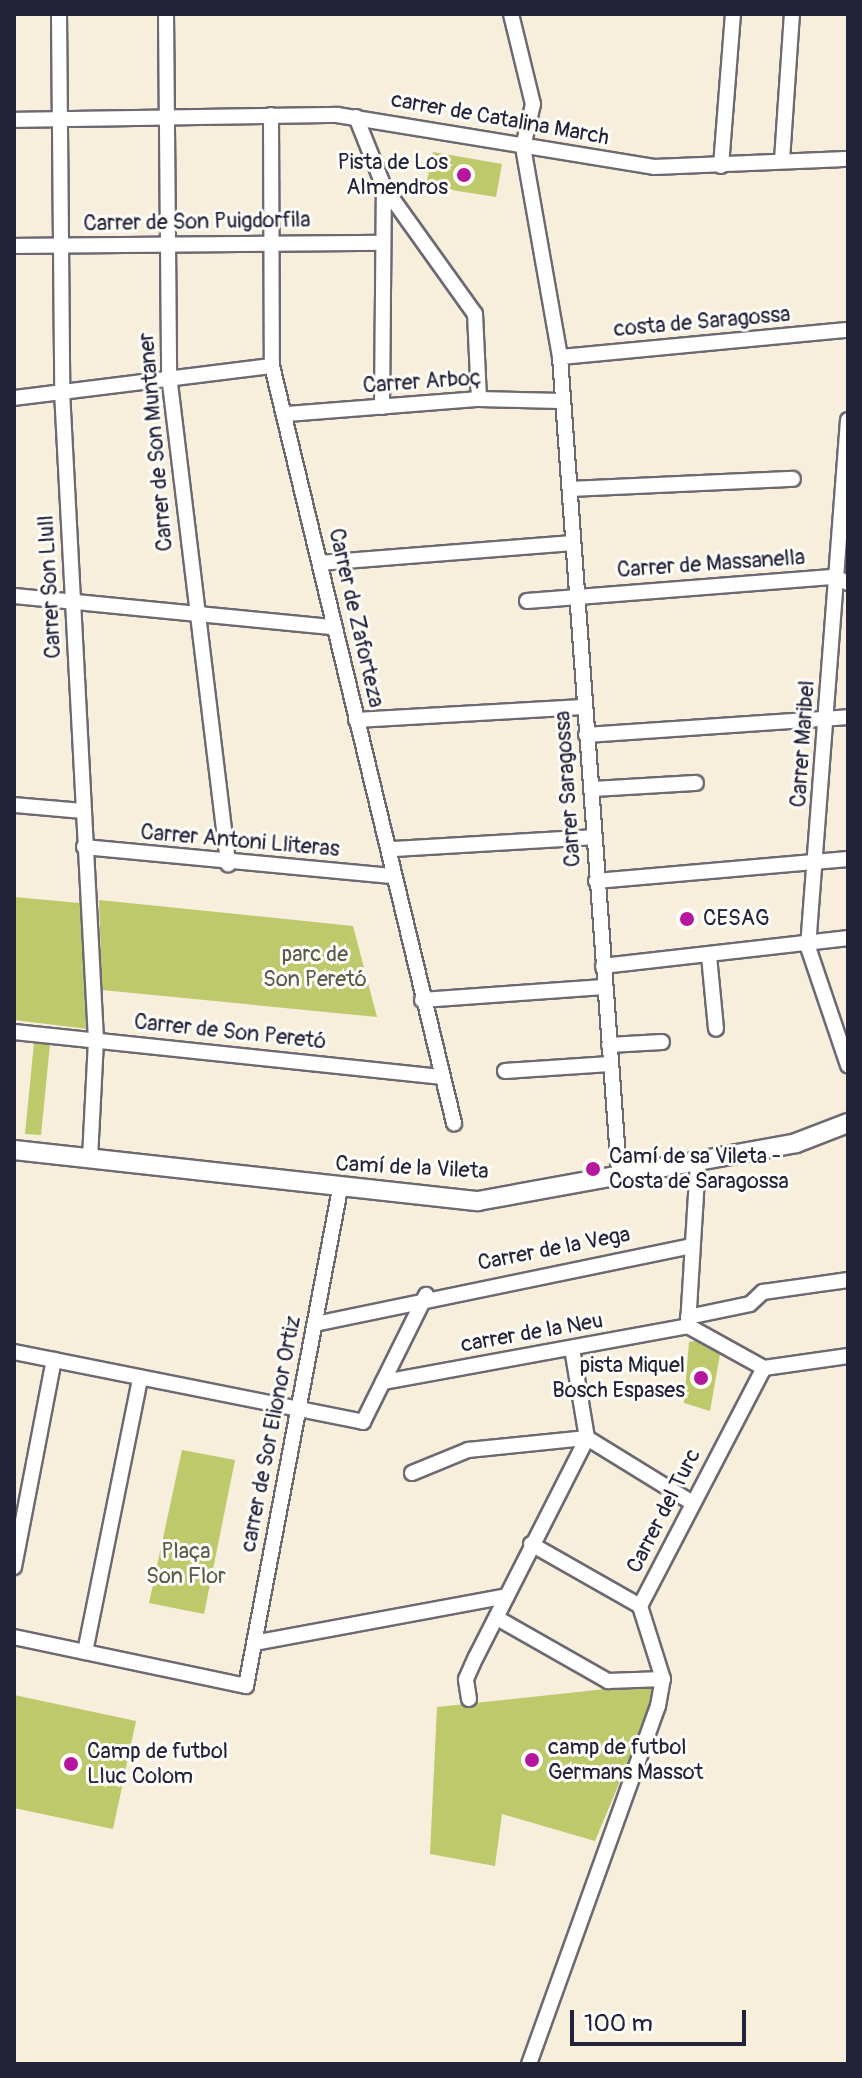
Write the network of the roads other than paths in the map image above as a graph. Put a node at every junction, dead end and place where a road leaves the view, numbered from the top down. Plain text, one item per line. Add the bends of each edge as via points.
1 (59, 14) edge
2 (166, 14) edge
3 (511, 14) edge
4 (733, 14) edge
5 (792, 14) edge
6 (271, 115) junction
7 (166, 116) junction
8 (356, 117) junction
9 (14, 120) edge
10 (61, 120) junction
11 (523, 147) junction
12 (848, 159) edge
13 (782, 160) junction
14 (721, 166) junction
15 (384, 187) junction
16 (166, 243) junction
17 (274, 243) junction
18 (380, 243) junction
19 (14, 246) edge
20 (62, 246) junction
21 (848, 330) edge
22 (560, 357) junction
23 (272, 366) junction
24 (169, 375) junction
25 (62, 391) junction
26 (14, 398) edge
27 (479, 399) junction
28 (560, 401) junction
29 (382, 407) junction
30 (287, 414) junction
31 (848, 420) edge
32 (793, 479) dead end
33 (571, 489) junction
34 (844, 520) edge
35 (572, 543) junction
36 (320, 563) junction
37 (842, 580) edge
38 (14, 596) edge
39 (575, 596) junction
40 (527, 601) dead end
41 (73, 602) junction
42 (194, 613) junction
43 (331, 627) junction
44 (583, 707) junction
45 (828, 717) junction
46 (848, 717) edge
47 (356, 720) junction
48 (586, 735) junction
49 (696, 783) dead end
50 (592, 789) junction
51 (14, 805) edge
52 (82, 811) junction
53 (595, 837) junction
54 (84, 847) junction
55 (394, 849) junction
56 (848, 859) edge
57 (816, 863) junction
58 (228, 864) junction
59 (392, 876) junction
60 (596, 881) junction
61 (848, 938) edge
62 (808, 947) junction
63 (709, 956) junction
64 (603, 966) junction
65 (604, 987) junction
66 (422, 1000) junction
67 (716, 1029) dead end
68 (14, 1032) edge
69 (96, 1040) junction
70 (662, 1042) dead end
71 (609, 1045) junction
72 (610, 1064) junction
73 (848, 1065) edge
74 (505, 1071) dead end
75 (441, 1077) junction
76 (454, 1123) dead end
77 (848, 1123) edge
78 (14, 1150) edge
79 (90, 1157) junction
80 (698, 1162) junction
81 (619, 1173) junction
82 (340, 1189) junction
83 (690, 1246) junction
84 (848, 1280) edge
85 (426, 1295) junction
86 (688, 1322) junction
87 (315, 1324) junction
88 (572, 1348) junction
89 (14, 1352) edge
90 (848, 1356) edge
91 (54, 1360) junction
92 (764, 1368) junction
93 (140, 1378) junction
94 (383, 1382) junction
95 (298, 1411) junction
96 (587, 1438) junction
97 (412, 1473) dead end
98 (691, 1502) junction
99 (531, 1544) junction
100 (14, 1567) edge
101 (507, 1596) junction
102 (640, 1606) junction
103 (497, 1618) junction
104 (14, 1637) edge
105 (254, 1643) junction
106 (85, 1652) junction
107 (663, 1679) junction
108 (469, 1699) dead end
109 (529, 2064) edge

1 - 10 street, Carrer Son Llull
2 - 7 street, Carrer de Son Muntaner
3 - 11 street via 533,104
4 - 14 street
5 - 13 street
6 - 7 street, carrer de Catalina March
6 - 8 street, carrer de Catalina March
6 - 17 street, Carrer de Zaforteza
7 - 10 street, carrer de Catalina March
7 - 16 street, Carrer de Son Muntaner
8 - 11 street, carrer de Catalina March
8 - 15 street
9 - 10 street, carrer de Catalina March
10 - 20 street, Carrer Son Llull
11 - 14 street, carrer de Catalina March via 654,167
11 - 22 street
12 - 13 street, carrer de Catalina March
13 - 14 street, carrer de Catalina March
15 - 18 street
15 - 27 street via 475,314
16 - 17 street, Carrer de Son Puigdorfila
16 - 20 street, Carrer de Son Puigdorfila
16 - 24 street, Carrer de Son Muntaner
17 - 18 street, Carrer de Son Puigdorfila
17 - 23 street, Carrer de Zaforteza
18 - 29 street
19 - 20 street, Carrer de Son Puigdorfila
20 - 25 street, Carrer Son Llull
21 - 22 street, costa de Saragossa
22 - 28 street
23 - 24 street
23 - 30 street, Carrer de Zaforteza
24 - 25 street
24 - 42 street, Carrer de Son Muntaner
25 - 26 street
25 - 41 street, Carrer Son Llull
27 - 28 street, Carrer Arboç
27 - 29 street, Carrer Arboç
28 - 33 street, Carrer Saragossa
29 - 30 street, Carrer Arboç
30 - 36 street, Carrer de Zaforteza
31 - 34 street, Carrer Maribel
32 - 33 street
33 - 35 street, Carrer Saragossa
34 - 37 street, Carrer Maribel
35 - 36 street
35 - 39 street, Carrer Saragossa
36 - 43 street, Carrer de Zaforteza
37 - 39 street, Carrer de Massanella
37 - 45 street, Carrer Maribel
38 - 41 street
39 - 40 street, Carrer de Massanella
39 - 44 street, Carrer Saragossa
41 - 42 street
41 - 52 street, Carrer Son Llull
42 - 43 street
42 - 58 street, Carrer de Son Muntaner
43 - 47 street, Carrer de Zaforteza
44 - 47 street
44 - 48 street, Carrer Saragossa
45 - 46 street
45 - 48 street
45 - 57 street, Carrer Maribel
47 - 55 street, Carrer de Zaforteza
48 - 50 street, Carrer Saragossa
49 - 50 street
50 - 53 street, Carrer Saragossa
51 - 52 street
52 - 54 street, Carrer Son Llull
53 - 55 street
53 - 60 street, Carrer Saragossa
54 - 58 street, Carrer Antoni Lliteras
54 - 69 street, Carrer Son Llull
55 - 59 street, Carrer de Zaforteza
56 - 57 street
57 - 60 street
57 - 62 street, Carrer Maribel
58 - 59 street, Carrer Antoni Lliteras
59 - 66 street, Carrer de Zaforteza
60 - 64 street, Carrer Saragossa
61 - 62 street
62 - 63 street
62 - 73 street, Carrer Maribel
63 - 64 street
63 - 67 street
64 - 65 street, Carrer Saragossa
65 - 66 street
65 - 71 street, Carrer Saragossa
66 - 75 street, Carrer de Zaforteza
68 - 69 street, Carrer de Son Peretó
69 - 75 street, Carrer de Son Peretó
69 - 79 street, Carrer Son Llull
70 - 71 street
71 - 72 street, Carrer Saragossa
72 - 74 street
72 - 81 street, Carrer Saragossa
75 - 76 street, Carrer de Zaforteza
77 - 80 street, Camí de la Vileta via 796,1143
78 - 79 street, Camí de la Vileta
79 - 82 street, Camí de la Vileta
80 - 81 street, Camí de la Vileta
80 - 83 street
81 - 82 street, Camí de la Vileta via 478,1201
82 - 87 street, carrer de Sor Elionor Ortiz
83 - 85 street, Carrer de la Vega
83 - 86 street
84 - 86 street, carrer de la Neu via 763,1292 750,1304
85 - 87 street, Carrer de la Vega
85 - 94 street
86 - 88 street, carrer de la Neu
86 - 92 street
87 - 95 street, carrer de Sor Elionor Ortiz
88 - 94 street, carrer de la Neu
88 - 96 street
89 - 91 street
90 - 92 street
91 - 93 street
91 - 100 street
92 - 98 street, Carrer del Turc
93 - 95 street
93 - 106 street
94 - 95 street via 363,1422
95 - 105 street, carrer de Sor Elionor Ortiz
96 - 97 street via 468,1450
96 - 98 street
96 - 99 street
98 - 102 street, Carrer del Turc
99 - 101 street
99 - 102 street
101 - 103 street
101 - 105 street
102 - 107 street, Carrer del Turc
103 - 107 street via 608,1681
103 - 108 street via 466,1679
104 - 106 street
105 - 106 street, carrer de Sor Elionor Ortiz via 246,1686
107 - 109 street

